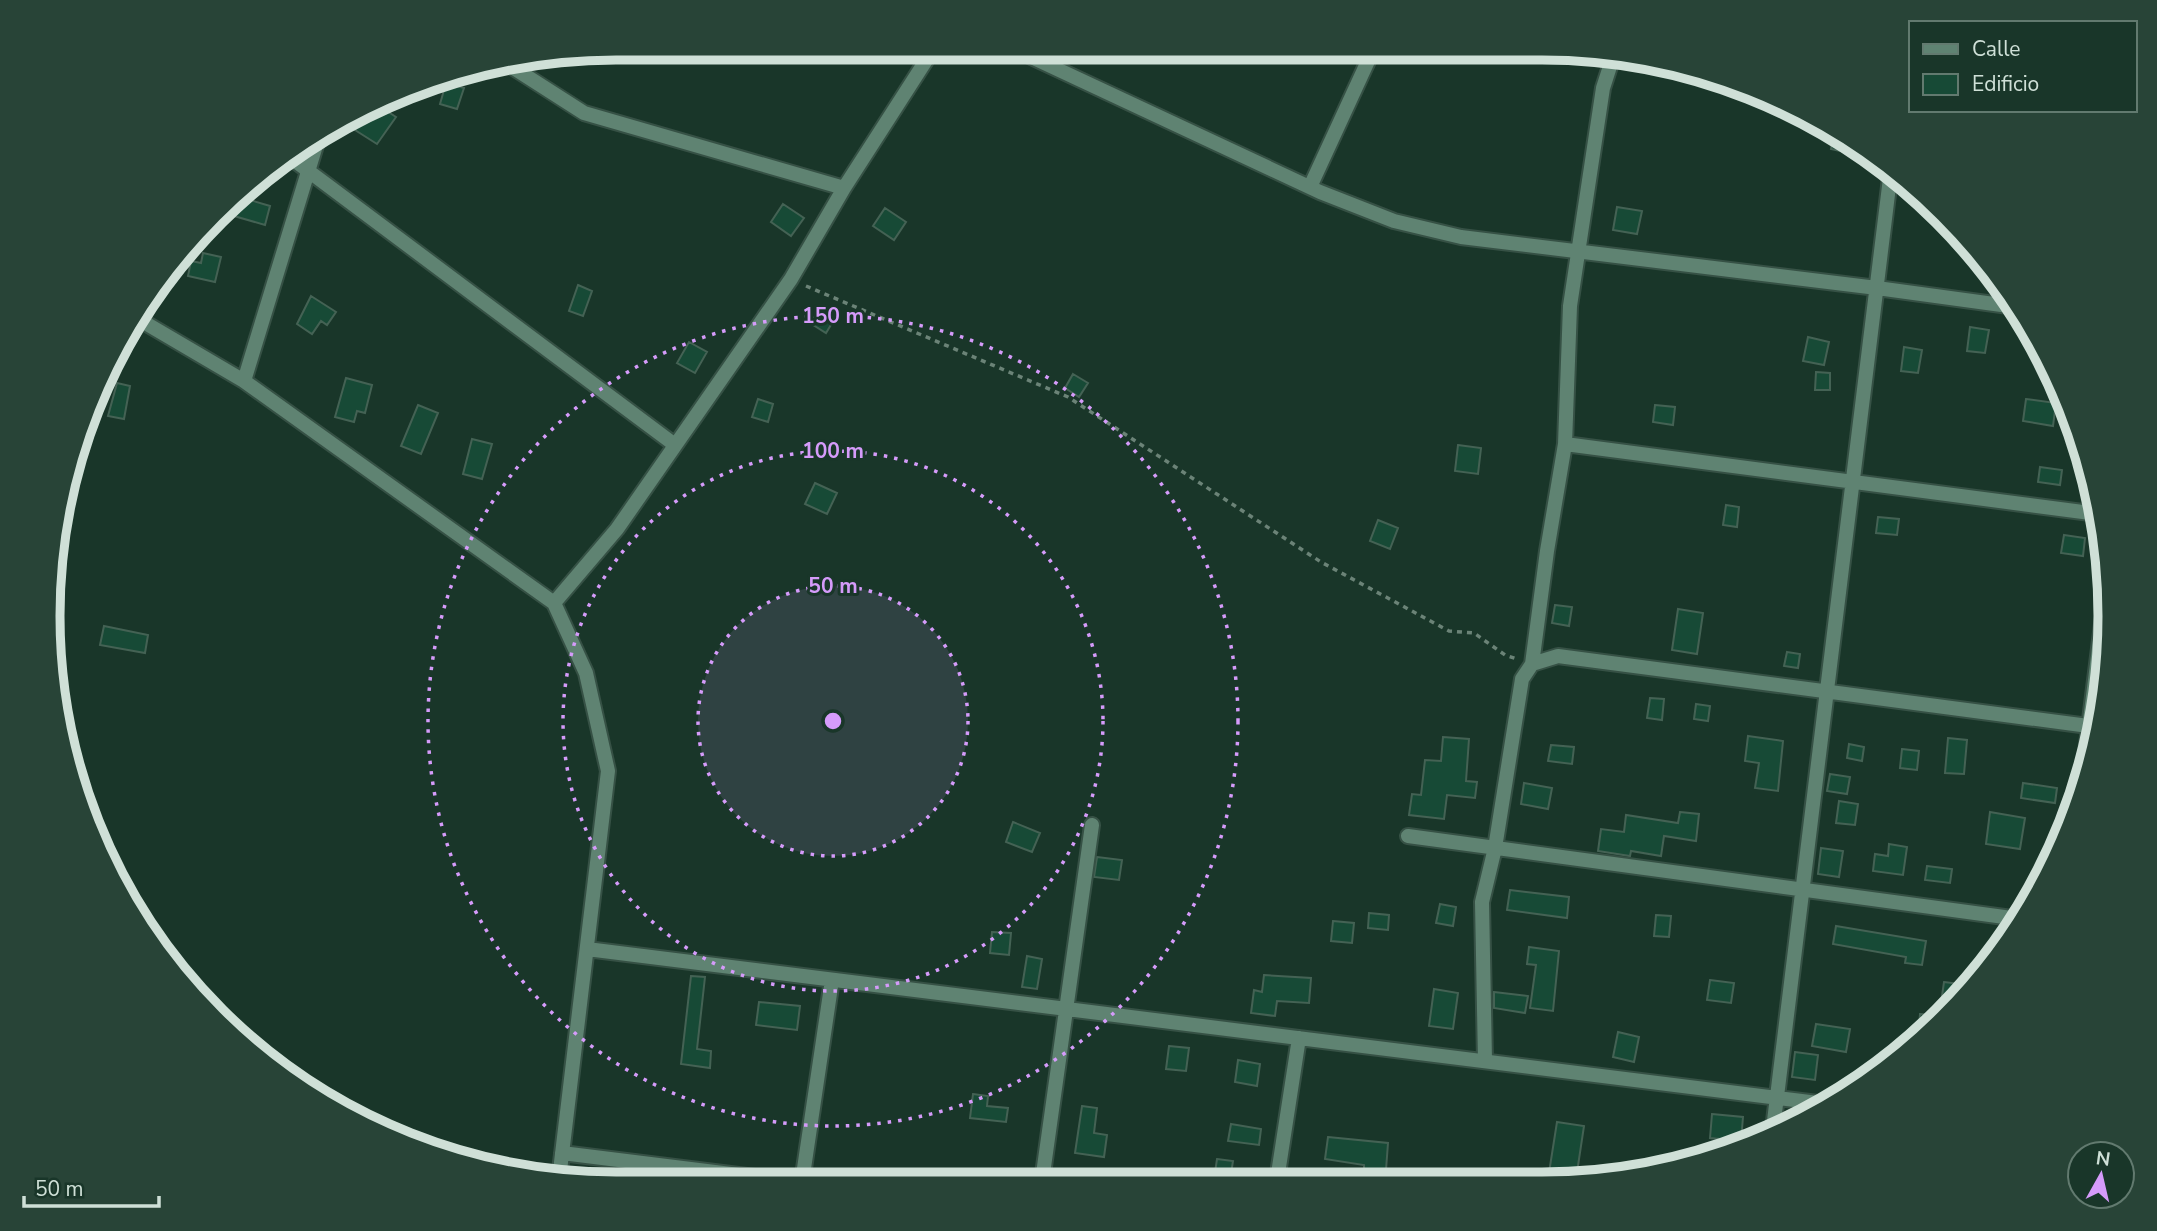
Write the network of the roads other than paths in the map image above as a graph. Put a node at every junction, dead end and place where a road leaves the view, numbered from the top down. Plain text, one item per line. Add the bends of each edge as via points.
1 (925, 60) edge
2 (1038, 60) edge
3 (1368, 60) edge
4 (1611, 64) edge
5 (515, 69) edge
6 (315, 148) edge
7 (296, 161) edge
8 (309, 169) junction
9 (1890, 182) edge
10 (1310, 187) junction
11 (844, 188) junction
12 (1578, 251) junction
13 (1877, 288) junction
14 (2003, 305) edge
15 (144, 322) edge
16 (244, 381) junction
17 (1565, 444) junction
18 (675, 445) junction
19 (1853, 482) junction
20 (2088, 513) edge
21 (554, 603) junction
22 (1532, 664) junction
23 (1827, 692) junction
24 (2087, 726) edge
25 (1092, 825) dead end
26 (1408, 836) dead end
27 (1495, 848) junction
28 (1803, 890) junction
29 (2008, 918) edge
30 (586, 949) junction
31 (832, 979) junction
32 (1066, 1009) junction
33 (1299, 1038) junction
34 (1485, 1061) junction
35 (1777, 1098) junction
36 (1810, 1102) edge
37 (1774, 1120) edge
38 (562, 1153) junction
39 (560, 1168) edge
40 (715, 1172) edge
41 (803, 1172) edge
42 (1043, 1172) edge
43 (1278, 1172) edge

1 - 11 street
2 - 10 street
3 - 10 street
4 - 12 street via 1603,88
5 - 11 street via 584,113
6 - 8 street
7 - 8 street
8 - 16 street
8 - 18 street
9 - 13 street
10 - 12 street via 1394,221 1461,237
11 - 18 street via 791,279
12 - 13 street
12 - 17 street via 1570,306
13 - 14 street
13 - 19 street
15 - 16 street
16 - 21 street
17 - 19 street
17 - 22 street
18 - 21 street via 617,529
19 - 20 street
19 - 23 street
21 - 30 street via 586,673 608,771
22 - 23 street via 1558,656
22 - 27 street via 1522,678
23 - 24 street
23 - 28 street
25 - 32 street
26 - 27 street
27 - 28 street
27 - 34 street via 1482,901
28 - 29 street
28 - 35 street
30 - 31 street
30 - 38 street
31 - 32 street
31 - 41 street
32 - 33 street
32 - 42 street
33 - 34 street
33 - 43 street
34 - 35 street
35 - 36 street
35 - 37 street
38 - 39 street
38 - 40 street

